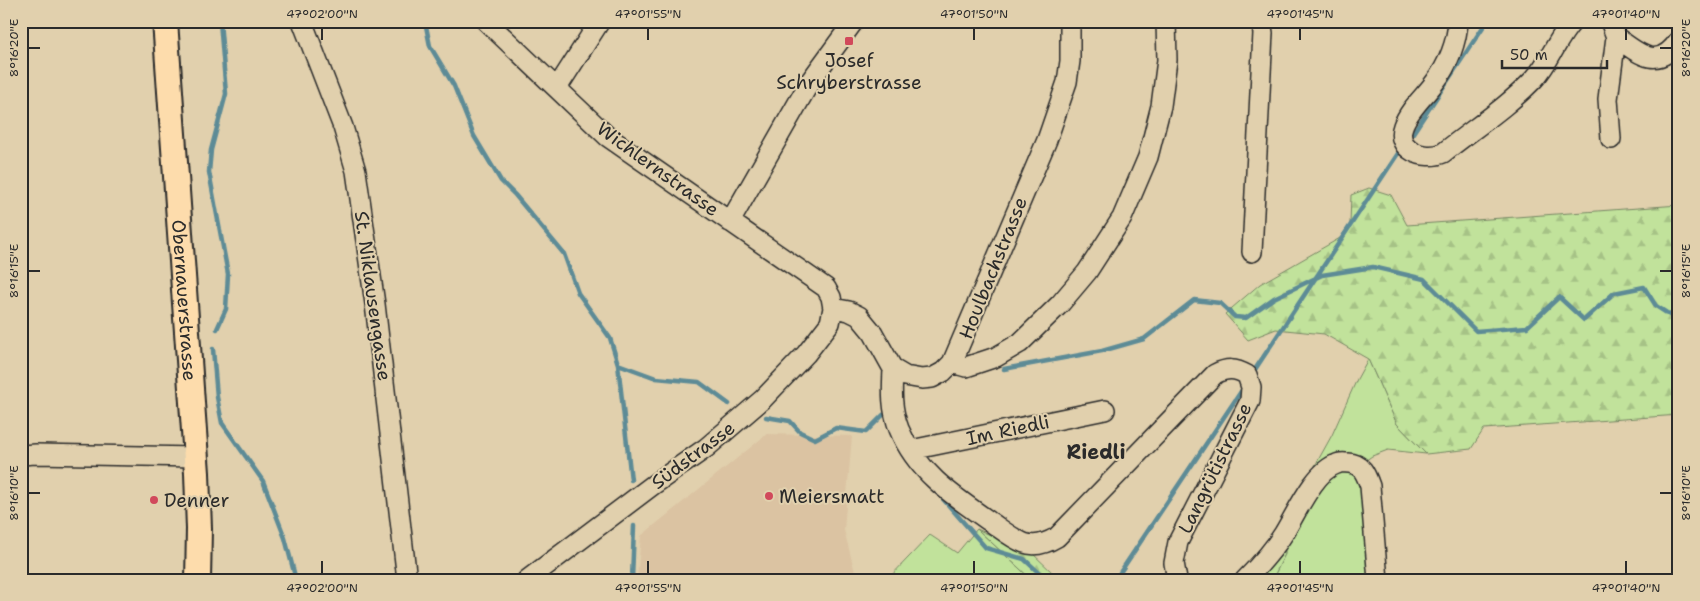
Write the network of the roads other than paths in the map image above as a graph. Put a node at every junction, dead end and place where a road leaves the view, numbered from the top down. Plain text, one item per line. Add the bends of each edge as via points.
1 (164, 21) edge
2 (302, 21) edge
3 (486, 21) edge
4 (600, 21) edge
5 (854, 21) edge
6 (1070, 21) edge
7 (1166, 21) edge
8 (1262, 21) edge
9 (1458, 21) edge
10 (1573, 21) edge
11 (1613, 29) edge
12 (1679, 40) edge
13 (557, 88) junction
14 (1611, 138) dead end
15 (730, 222) junction
16 (1252, 252) dead end
17 (833, 308) junction
18 (952, 363) junction
19 (893, 369) junction
20 (1105, 410) dead end
21 (911, 450) junction
22 (21, 456) edge
23 (196, 457) junction
24 (198, 580) edge
25 (407, 580) edge
26 (527, 580) edge
27 (1177, 580) edge
28 (1245, 580) edge
29 (1378, 580) edge

1 - 23 main road, Obernauerstrasse
2 - 25 street, St. Niklausengasse via 343,126 356,171
3 - 13 street, Wichlernstrasse
4 - 13 street
5 - 15 street via 811,80
6 - 18 street, Houlbachstrasse via 1067,82 1050,131
7 - 18 street via 1167,60 1161,106 1148,156 1122,218 1087,272 1020,343 996,357 966,367
8 - 16 street
9 - 10 street via 1452,48 1441,73 1403,126 1405,144 1421,155 1443,153 1518,95 1546,64
11 - 12 street via 1632,49 1650,57 1660,58 1670,52
11 - 14 street via 1608,99
13 - 15 street, Wichlernstrasse via 608,137
15 - 17 street, Wichlernstrasse via 826,288
17 - 19 street via 859,316 873,333
17 - 26 street, Südstrasse via 830,323 806,354 723,435
18 - 19 street, Houlbachstrasse via 932,378 905,376
19 - 21 street, Langrütistrasse via 893,410
20 - 21 street, Im Riedli
21 - 27 street, Langrütistrasse via 946,491 1011,536 1025,543 1050,542 1215,374 1224,369 1238,369 1247,375 1251,387 1250,401 1178,542 1174,563
22 - 23 street
23 - 24 main road, Obernauerstrasse via 200,529
28 - 29 street via 1283,534 1305,495 1322,474 1337,464 1345,463 1360,467 1370,486

